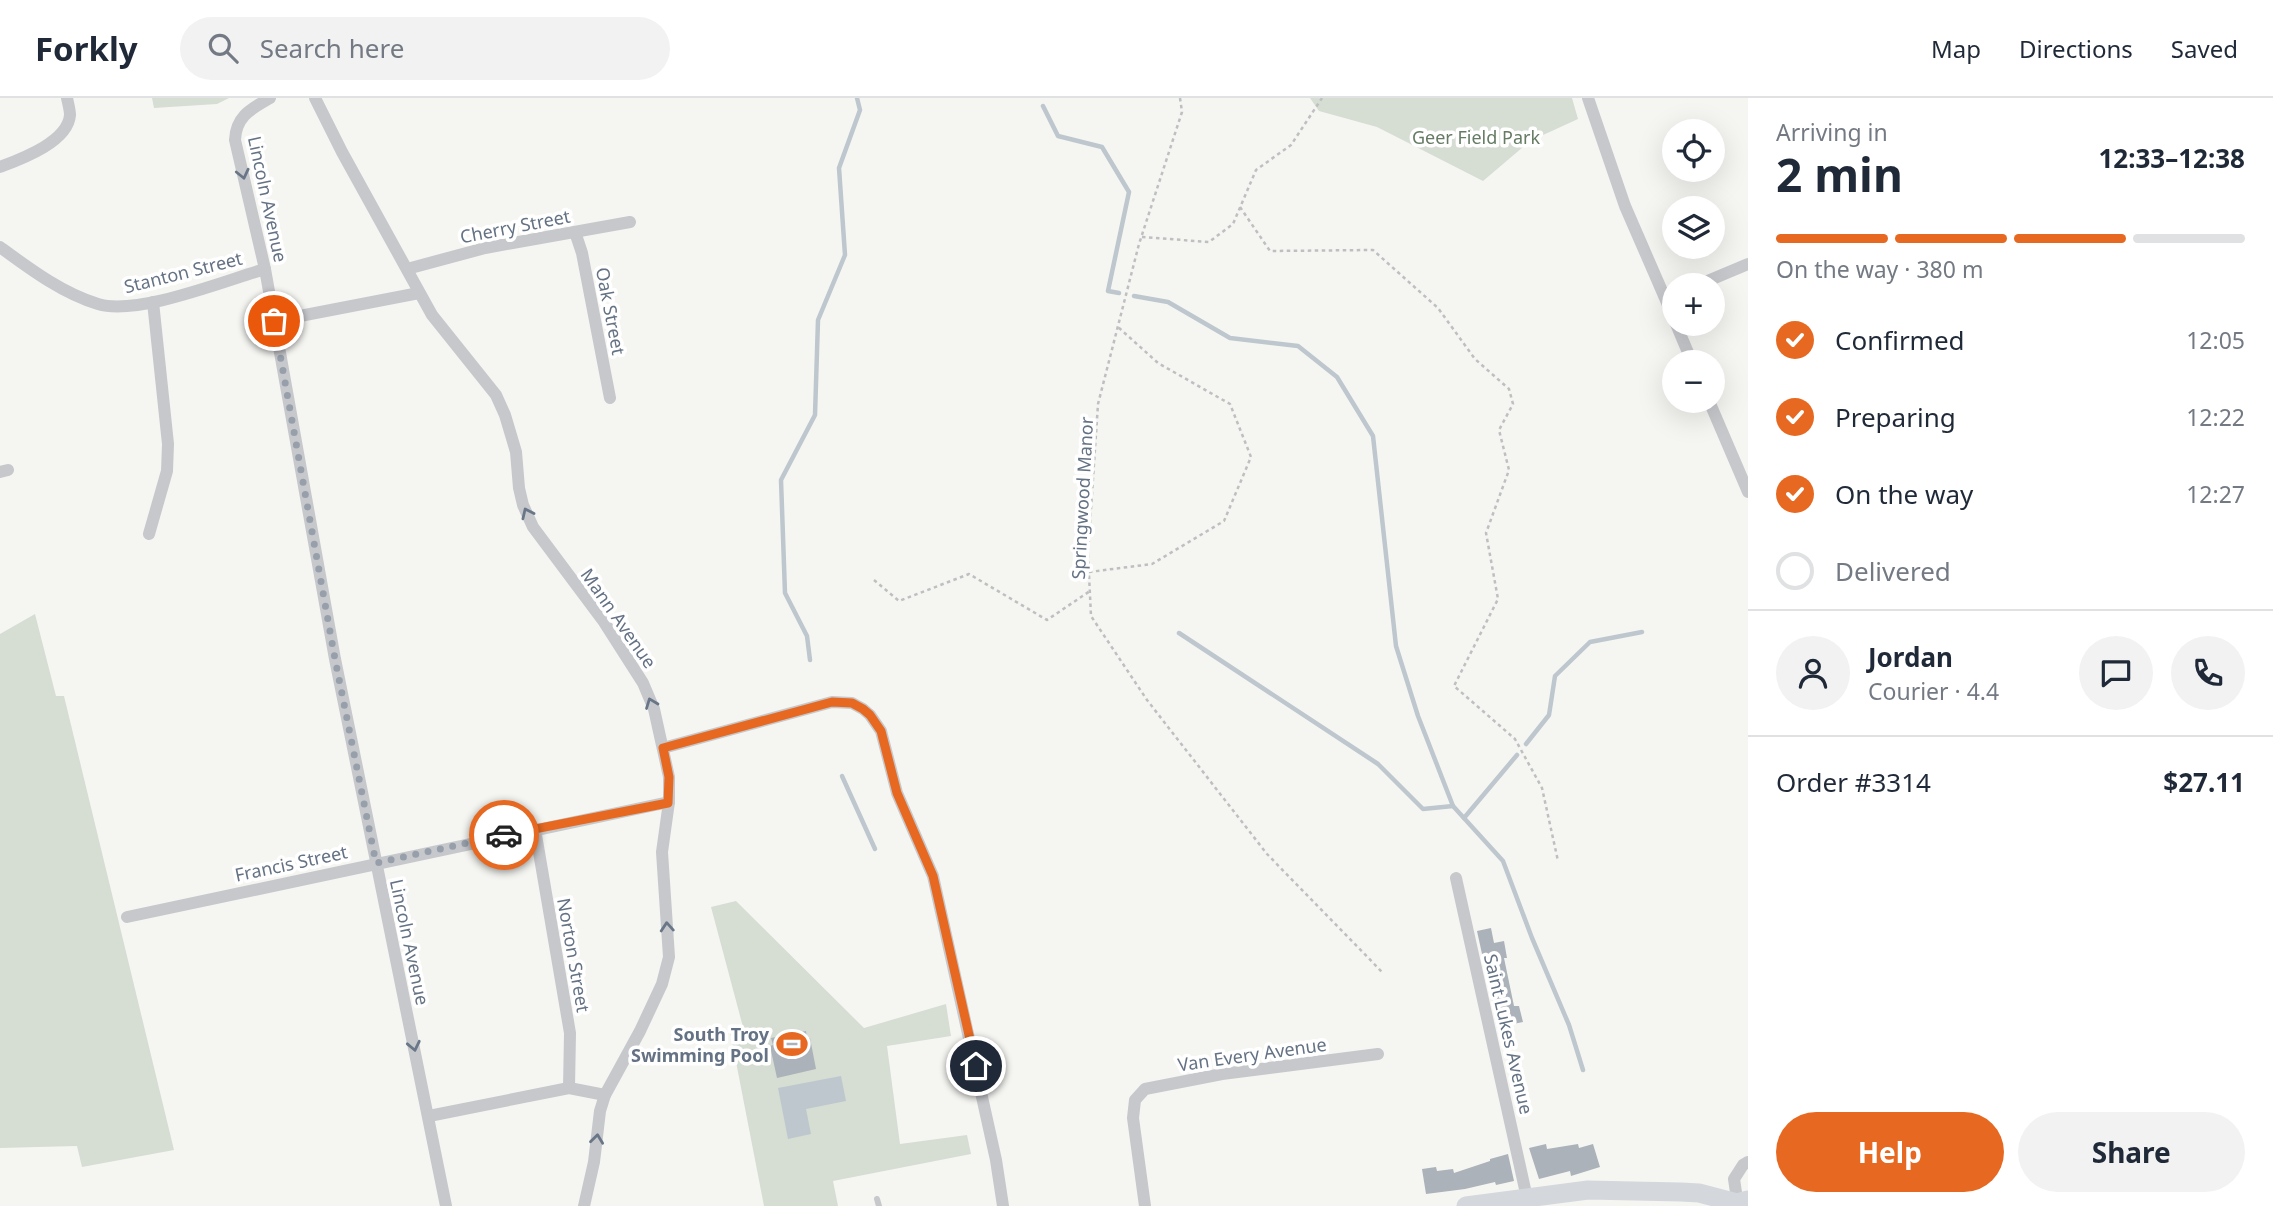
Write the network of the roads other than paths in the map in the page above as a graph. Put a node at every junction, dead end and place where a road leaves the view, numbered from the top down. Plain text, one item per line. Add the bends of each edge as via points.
1 (67, 98) edge
2 (270, 98) edge
3 (315, 98) edge
4 (1588, 98) edge
5 (0, 167) edge
6 (630, 222) dead end
7 (575, 232) junction
8 (0, 247) edge
9 (1748, 264) edge
10 (265, 269) junction
11 (407, 270) junction
12 (1725, 274) edge
13 (1662, 281) edge
14 (419, 293) junction
15 (153, 302) junction
16 (274, 321) junction
17 (610, 398) dead end
18 (1714, 413) edge
19 (1748, 492) edge
20 (149, 534) dead end
21 (663, 748) junction
22 (668, 803) junction
23 (536, 829) junction
24 (376, 863) junction
25 (1456, 878) dead end
26 (127, 917) dead end
27 (1378, 1054) dead end
28 (569, 1087) junction
29 (605, 1094) junction
30 (429, 1116) junction
31 (1748, 1162) edge
32 (1527, 1198) junction
33 (1741, 1203) edge
34 (446, 1206) edge
35 (584, 1206) edge
36 (1003, 1206) edge
37 (1145, 1206) edge
38 (1465, 1206) edge

1 - 5 street via 70,116 59,137
2 -> 10 street, Lincoln Avenue via 248,111 236,127 235,140
3 - 11 street, Mann Avenue
4 - 13 street via 1625,206
6 - 7 street, Cherry Street
7 - 11 street, Cherry Street via 485,248
7 - 17 street, Oak Street
8 - 15 street, Stanton Street via 44,279 100,305
9 - 12 street
10 - 15 street, Stanton Street
10 - 16 street, Lincoln Avenue
11 - 14 street, Mann Avenue
14 - 16 street
21 -> 14 street, Mann Avenue via 643,683 533,527 519,488 516,452 496,395
15 - 20 street via 168,444 167,471
16 - 24 street, Lincoln Avenue
18 - 19 street
21 - 22 street, Mann Avenue
21 - 36 street via 832,702 852,703 870,715 881,731 897,793 933,876
22 - 23 street, Francis Street
29 -> 22 street, Mann Avenue via 662,984 669,957 662,852
23 - 24 street, Francis Street
23 - 28 street, Norton Street via 570,1033
24 - 26 street, Francis Street
24 -> 30 street, Lincoln Avenue
25 - 32 street, Saint Lukes Avenue
27 - 37 street, Van Every Avenue via 1144,1089 1135,1100 1133,1118
28 - 29 street
28 - 30 street
35 -> 29 street, Mann Avenue
30 - 34 street, Lincoln Avenue
31 - 33 street via 1734,1179
32 - 33 main road via 1629,1189 1699,1193
32 - 38 main road

